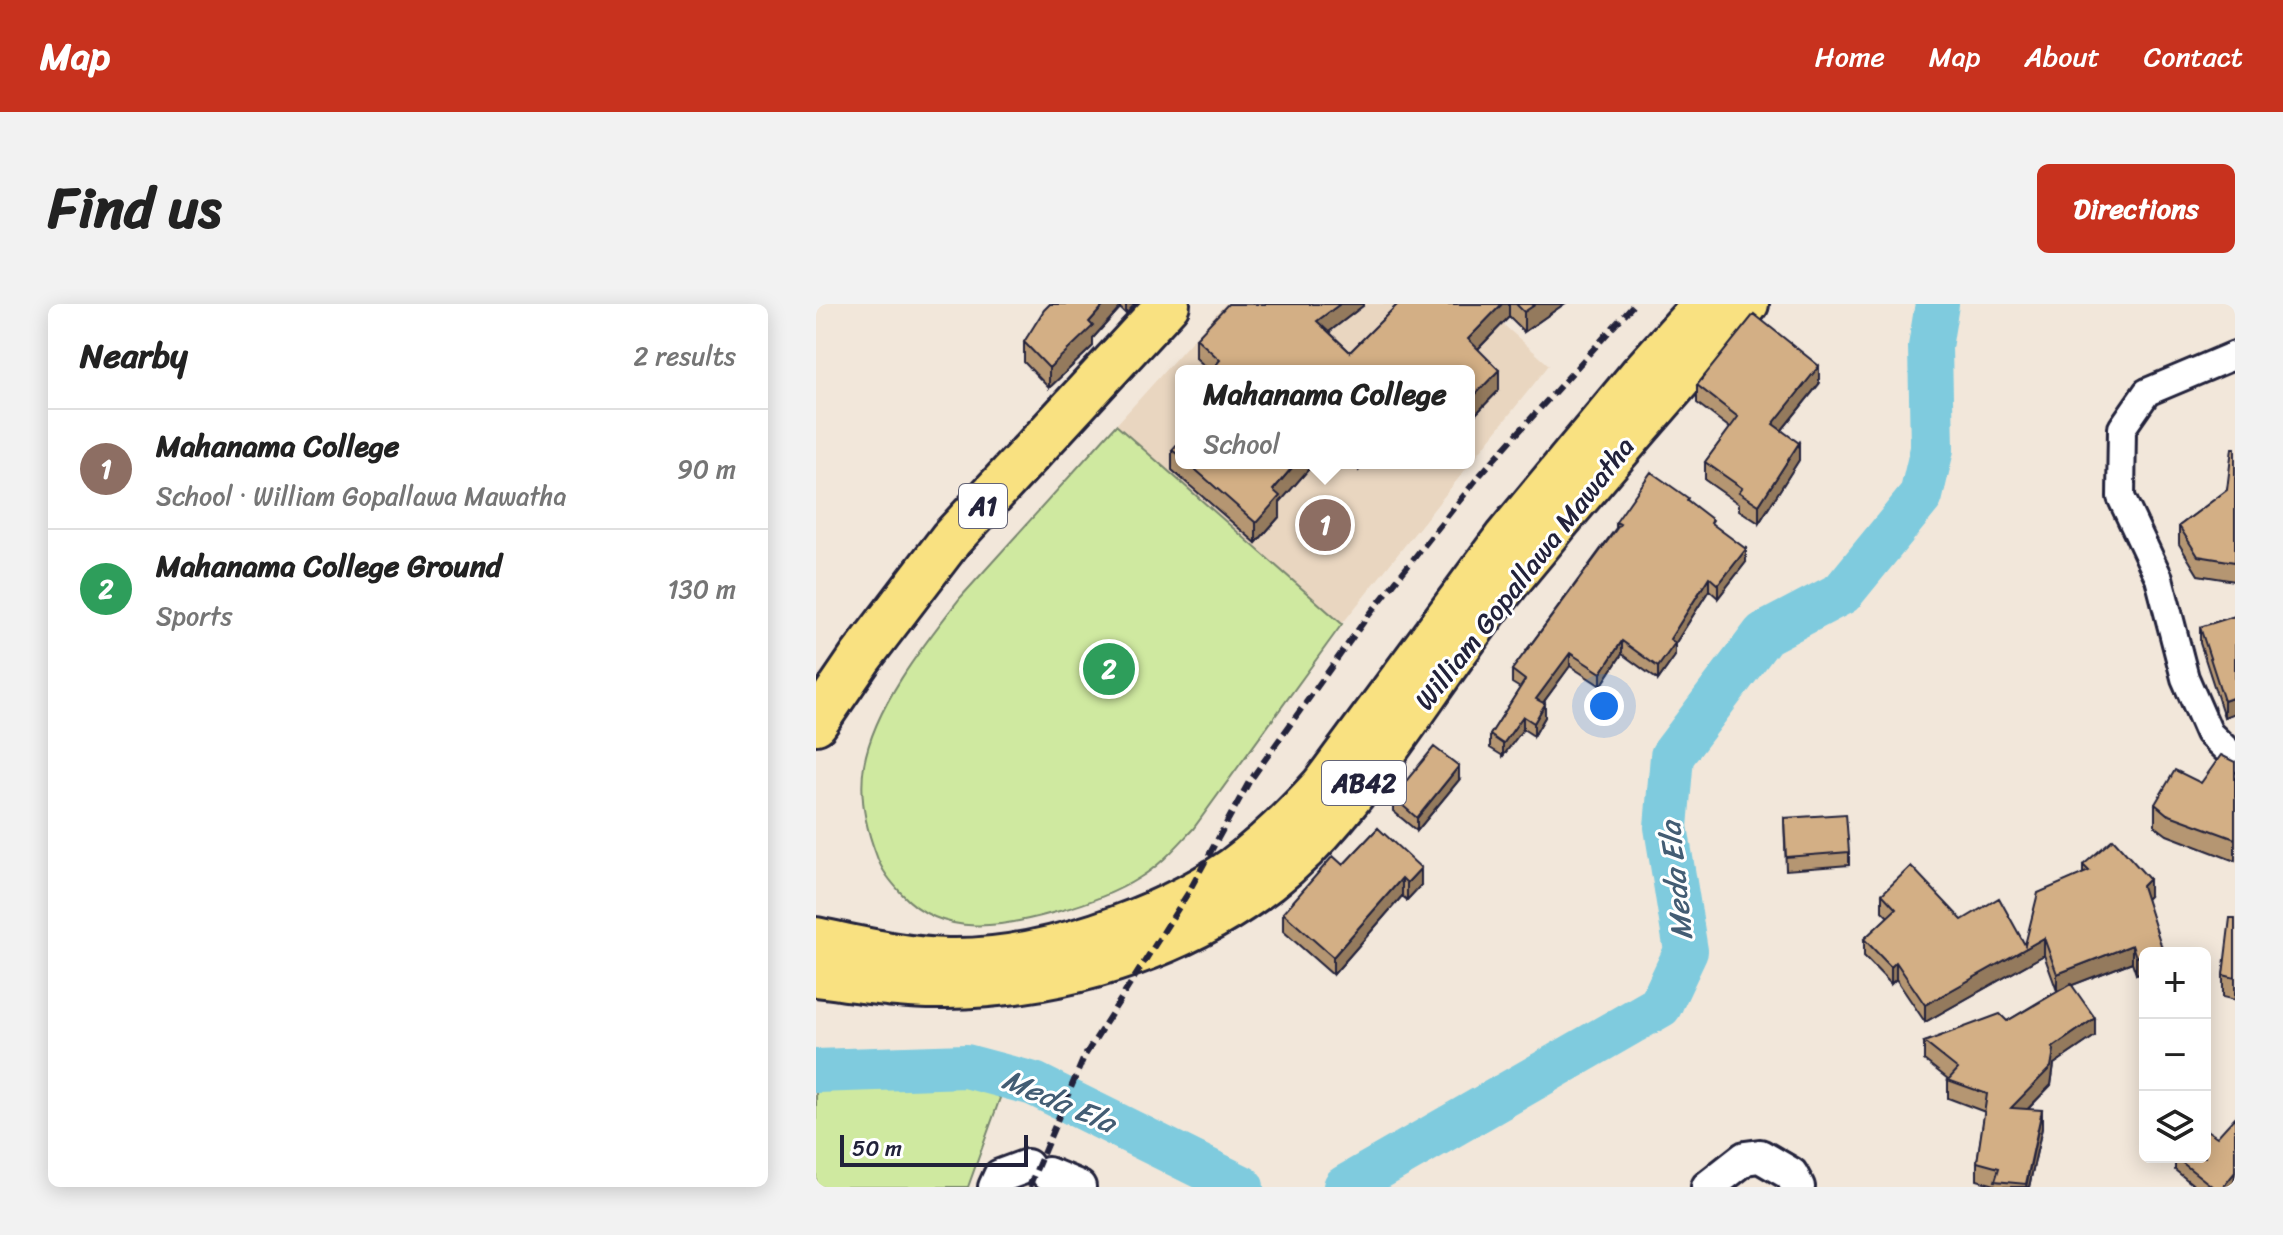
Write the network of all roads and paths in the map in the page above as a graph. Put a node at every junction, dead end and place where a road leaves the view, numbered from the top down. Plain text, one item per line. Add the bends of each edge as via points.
1 (1168, 304) edge
2 (1703, 304) edge
3 (1748, 304) edge
4 (2235, 355) edge
5 (816, 723) edge
6 (2235, 758) edge
7 (816, 938) edge
8 (816, 976) edge
9 (995, 1187) edge
10 (1079, 1187) edge
11 (1708, 1187) edge
12 (1798, 1187) edge

1 - 5 highway, A1 via 951,539
2 - 7 main road, William Gopallawa Mawatha / AB42 via 1505,537 1322,785 1293,818 1231,869 1106,930 994,958 900,955
3 - 8 main road, William Gopallawa Mawatha / AB42 via 1635,430 1490,606 1355,794 1264,885 1155,947 1053,979 942,988
4 - 6 street via 2147,392 2122,428 2121,497 2159,578 2185,678 2209,733
9 - 10 street via 1000,1176 1038,1170
11 - 12 street via 1745,1158 1760,1156 1791,1174

